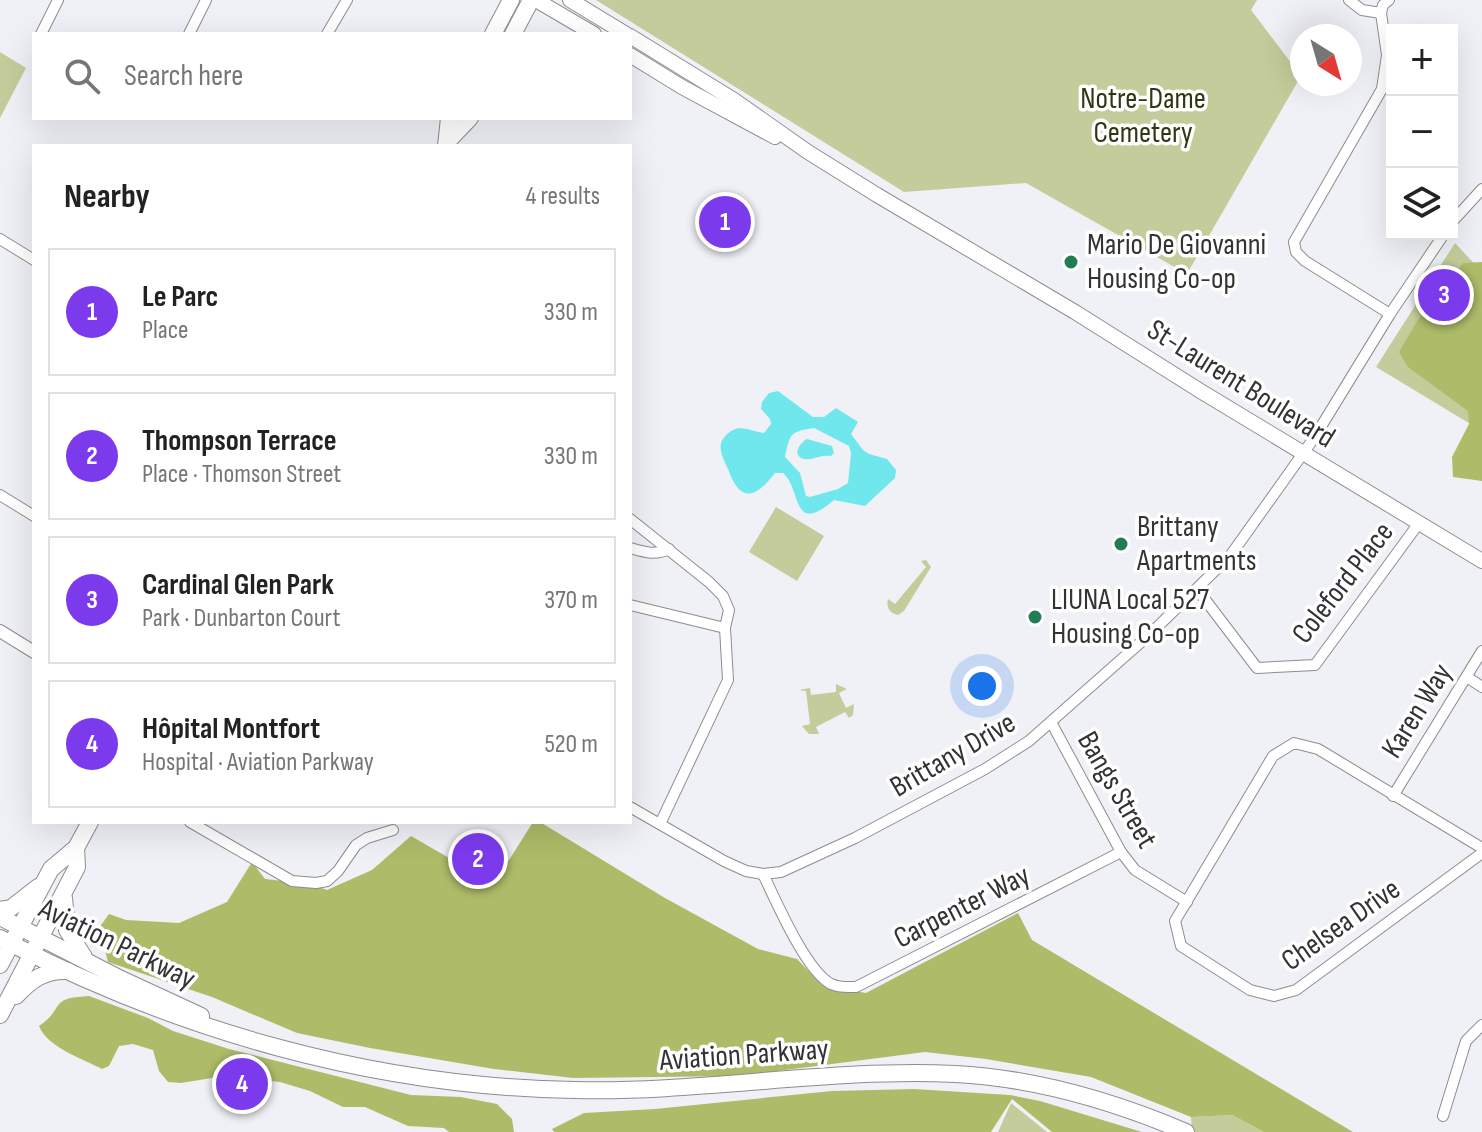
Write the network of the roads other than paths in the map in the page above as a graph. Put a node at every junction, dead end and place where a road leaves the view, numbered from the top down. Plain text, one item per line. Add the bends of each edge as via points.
1 (58, 0) edge
2 (206, 0) edge
3 (347, 0) edge
4 (511, 0) edge
5 (533, 0) edge
6 (570, 0) edge
7 (1349, 0) edge
8 (1389, 0) edge
9 (1381, 13) junction
10 (42, 32) edge
11 (190, 32) edge
12 (328, 32) edge
13 (494, 32) edge
14 (514, 32) edge
15 (590, 32) edge
16 (623, 32) edge
17 (633, 38) edge
18 (633, 57) edge
19 (449, 120) edge
20 (468, 120) edge
21 (447, 144) edge
22 (808, 152) junction
23 (1482, 189) edge
24 (1458, 215) edge
25 (0, 239) edge
26 (1440, 240) edge
27 (32, 259) edge
28 (1390, 314) junction
29 (1302, 453) junction
30 (0, 495) edge
31 (32, 515) edge
32 (632, 521) edge
33 (1419, 523) junction
34 (632, 548) edge
35 (669, 549) junction
36 (1482, 561) edge
37 (1197, 589) junction
38 (632, 605) edge
39 (725, 628) junction
40 (0, 631) edge
41 (32, 651) edge
42 (1482, 651) edge
43 (1467, 677) junction
44 (1482, 687) edge
45 (1051, 722) junction
46 (1393, 796) junction
47 (632, 808) edge
48 (89, 824) edge
49 (193, 824) edge
50 (660, 824) junction
51 (393, 830) dead end
52 (76, 848) junction
53 (1482, 850) edge
54 (1121, 852) junction
55 (763, 874) junction
56 (45, 881) junction
57 (64, 895) junction
58 (1187, 902) junction
59 (0, 910) edge
60 (0, 917) edge
61 (20, 928) junction
62 (6, 940) edge
63 (36, 946) junction
64 (91, 964) junction
65 (0, 965) edge
66 (72, 971) junction
67 (2, 1012) edge
68 (1482, 1025) edge
69 (300, 1053) junction
70 (1443, 1116) dead end
71 (1186, 1132) edge

1 - 10 street
2 - 11 street
3 - 12 street
4 - 13 main road
5 - 14 main road
5 - 15 main road
6 - 16 main road, St-Laurent Boulevard
7 - 9 street via 1362,10
8 - 9 street
9 - 28 street via 1387,55 1382,89 1294,242 1305,261
17 - 18 main road
17 - 22 main road, St-Laurent Boulevard
18 - 22 main road, St-Laurent Boulevard
19 - 21 main road
20 - 21 main road
22 - 29 main road, St-Laurent Boulevard
23 - 24 street
25 - 27 street
26 - 28 street, Brittany Drive
28 - 29 street, Brittany Drive
29 - 33 main road, St-Laurent Boulevard
29 - 37 street, Brittany Drive via 1246,535
30 - 31 street
32 - 35 street
33 - 36 main road, St-Laurent Boulevard
33 - 37 street, Coleford Place via 1315,665 1257,668
34 - 35 street via 650,553
35 - 39 street via 723,596 729,610
37 - 45 street, Brittany Drive
38 - 39 street
39 - 50 street via 728,680
40 - 41 street
42 - 43 street, Karen Way
43 - 44 street
43 - 46 street, Karen Way
45 - 54 street, Bangs Street
45 - 55 street, Brittany Drive via 996,764 790,870
46 - 53 street
46 - 58 street, Chelsea Drive via 1318,749 1294,743 1273,756
47 - 50 street
48 - 52 main road
49 - 51 street via 292,881 316,883 338,871 356,845
50 - 55 street via 724,861
52 - 56 main road
52 - 57 main road via 77,867
53 - 58 street, Chelsea Drive via 1296,990 1274,996 1250,990 1181,946 1175,921
54 - 55 street, Carpenter Way via 867,983 842,987 810,964
54 - 58 street, Bangs Street via 1135,870
56 - 59 main road via 11,908
56 - 61 main road
57 - 63 main road
57 - 64 main road via 67,930
60 - 61 main road, Aviation Parkway
61 - 62 main road
61 - 63 main road, Aviation Parkway
62 - 63 main road, Aviation Parkway
62 - 65 main road
63 - 64 main road, Aviation Parkway
63 - 66 main road, Aviation Parkway
63 - 67 main road
64 - 69 main road, Aviation Parkway via 209,1019
66 - 67 main road via 41,975
66 - 69 main road, Aviation Parkway via 178,1018
68 - 70 street via 1466,1041
69 - 71 main road, Aviation Parkway via 435,1080 553,1090 957,1074 1062,1090

